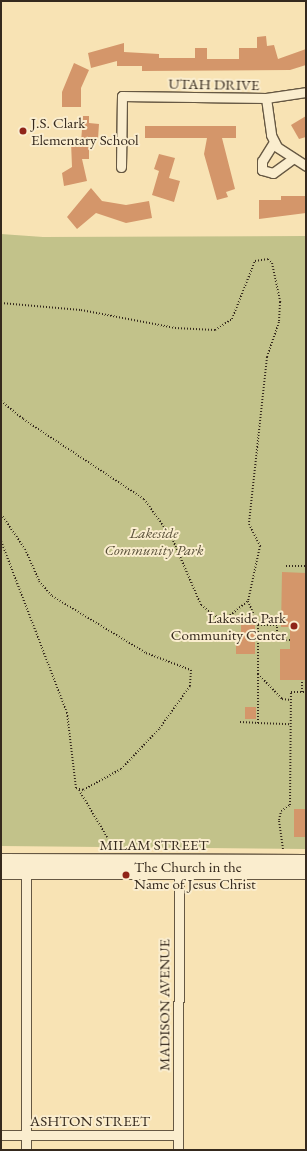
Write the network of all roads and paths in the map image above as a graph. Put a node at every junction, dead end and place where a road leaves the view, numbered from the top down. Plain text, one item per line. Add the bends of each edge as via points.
1 (306, 92) edge
2 (266, 98) junction
3 (274, 142) junction
4 (292, 159) junction
5 (306, 166) edge
6 (121, 167) dead end
7 (1, 303) edge
8 (1, 401) edge
9 (1, 514) edge
10 (1, 541) edge
11 (286, 566) dead end
12 (306, 566) edge
13 (248, 601) junction
14 (222, 622) junction
15 (258, 624) junction
16 (290, 640) dead end
17 (258, 674) junction
18 (302, 680) dead end
19 (302, 692) junction
20 (306, 692) edge
21 (291, 700) junction
22 (240, 722) dead end
23 (258, 722) junction
24 (291, 724) junction
25 (78, 790) junction
26 (107, 836) dead end
27 (283, 849) dead end
28 (1, 860) edge
29 (306, 861) edge
30 (26, 866) junction
31 (179, 866) junction
32 (1, 872) edge
33 (306, 872) edge
34 (1, 1135) edge
35 (26, 1135) junction
36 (178, 1135) junction
37 (26, 1150) edge
38 (178, 1150) edge

1 - 2 street, UTAH DRIVE
2 - 3 street
2 - 6 street, UTAH DRIVE via 122,96
3 - 4 street
3 - 4 street via 262,161 262,170 273,173
4 - 5 street
7 - 13 path via 81,310 174,328 215,330 232,319 255,261 268,259 272,263 280,302 279,322 267,356 249,524 260,553
8 - 14 path via 23,419 144,499 172,538 201,605
9 - 25 path via 25,549 39,581 52,596 146,653 191,670 190,686 159,729 121,769
10 - 25 path via 67,713
11 - 12 path
13 - 14 path
13 - 15 path
14 - 15 path
15 - 16 path via 277,625 277,640
15 - 17 path
17 - 21 path via 282,699
17 - 23 path
18 - 19 path
19 - 20 path
19 - 21 path via 291,692
21 - 24 path
22 - 23 path
23 - 24 path
24 - 27 path via 290,805 281,811 279,820
25 - 26 path
28 - 30 street, MILAM STREET
29 - 31 street, MILAM STREET
30 - 31 street, MILAM STREET
30 - 32 street, MILAM STREET
30 - 35 street
31 - 33 street, MILAM STREET
31 - 36 street, MADISON AVENUE
34 - 35 street, ASHTON STREET
35 - 36 street, ASHTON STREET
35 - 37 street
36 - 38 street, MADISON AVENUE

